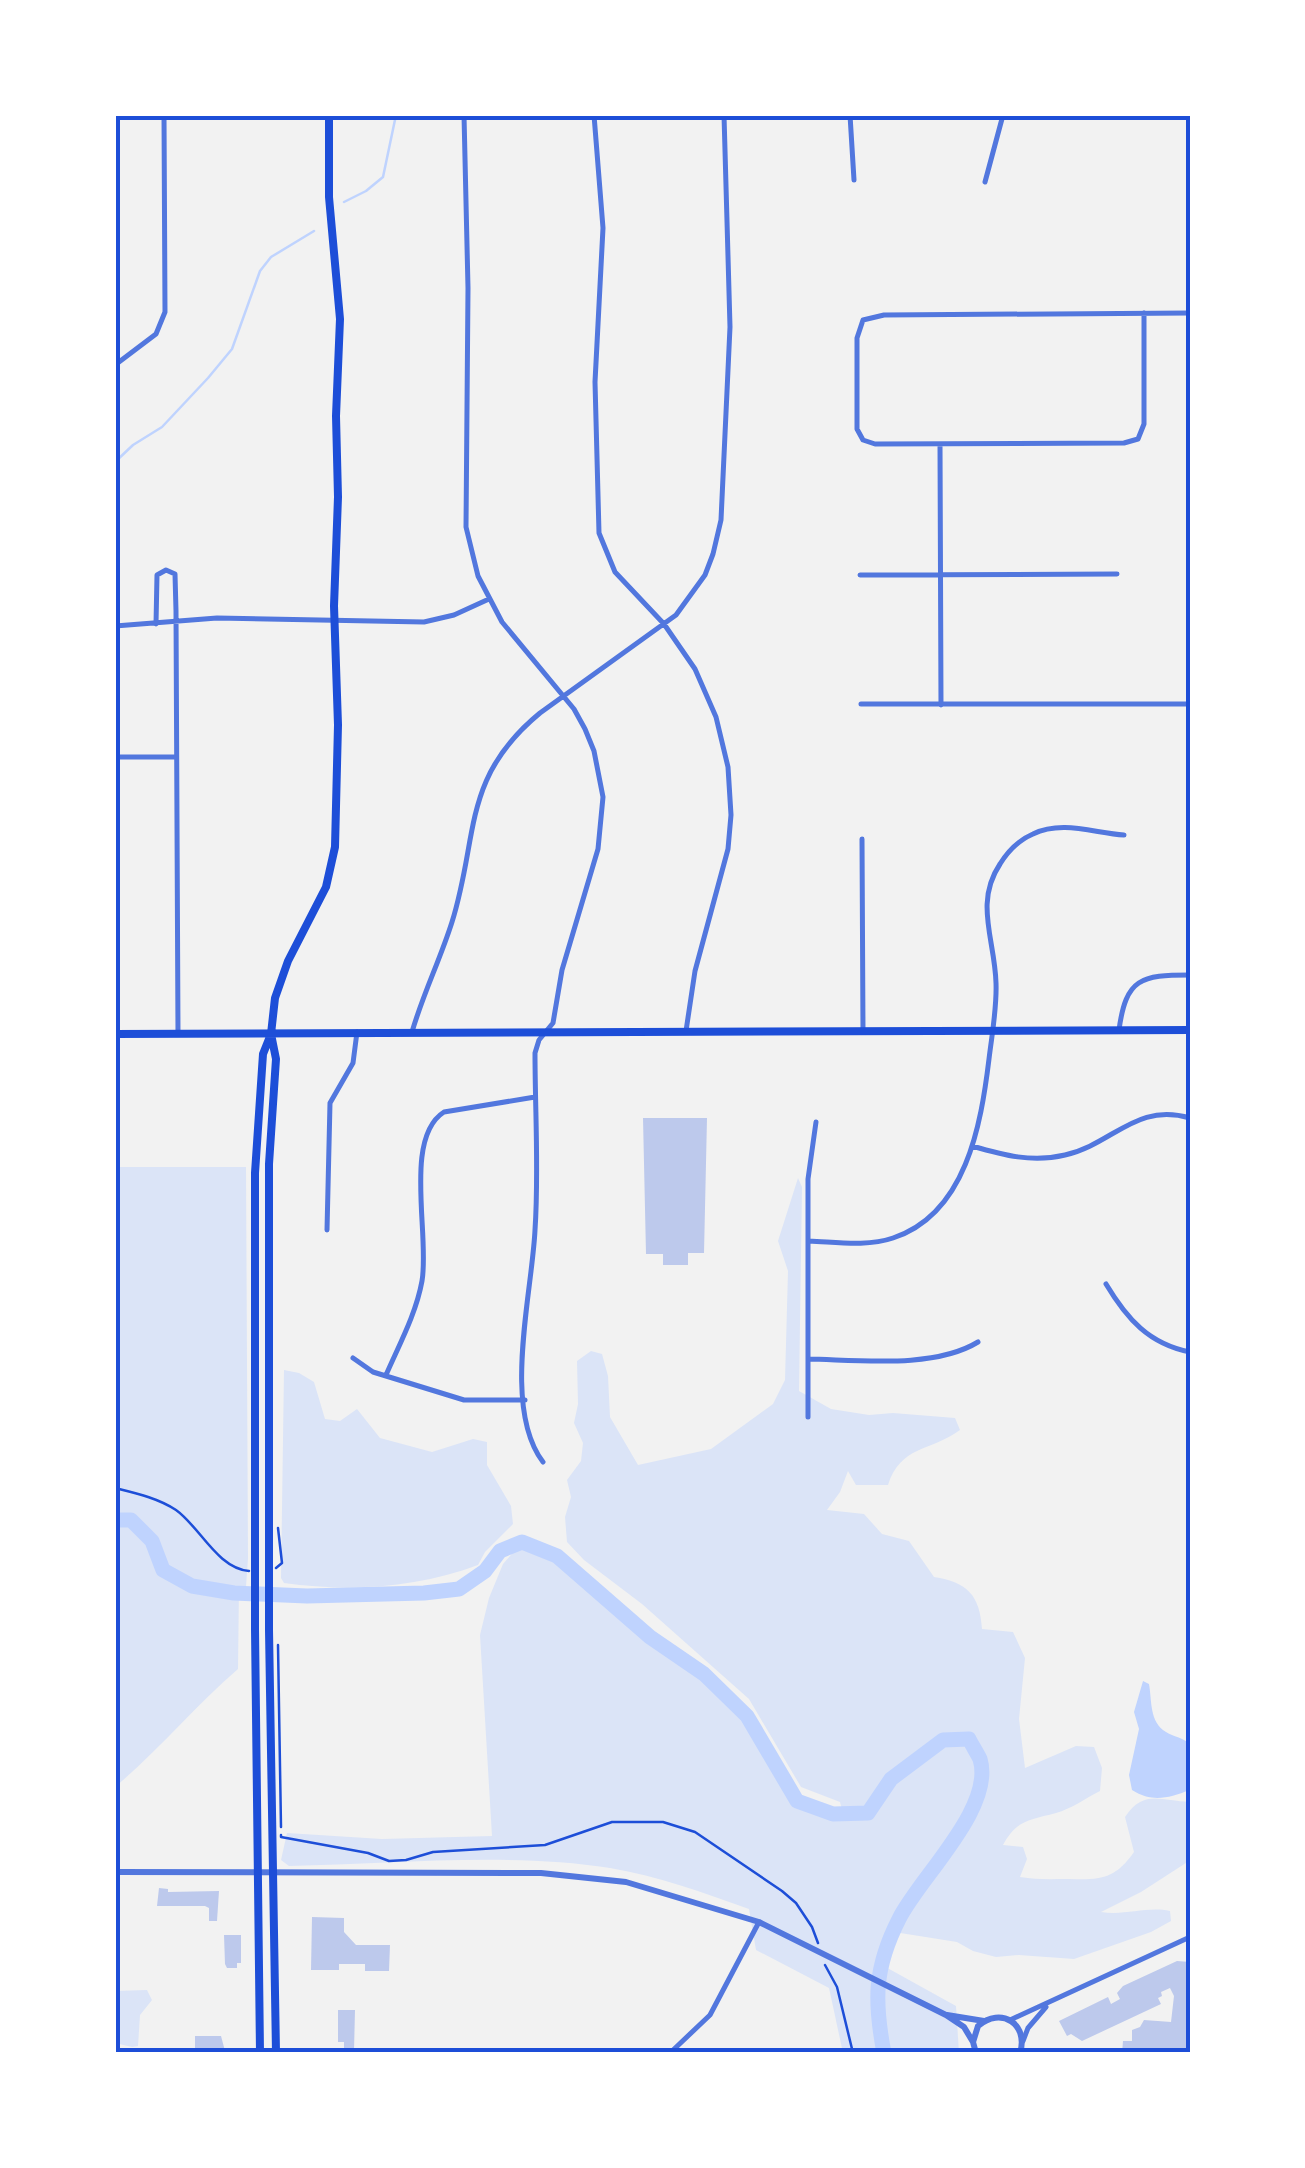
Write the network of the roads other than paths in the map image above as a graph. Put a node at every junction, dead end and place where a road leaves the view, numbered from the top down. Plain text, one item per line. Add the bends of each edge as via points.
1 (164, 115) edge
2 (329, 115) edge
3 (464, 115) edge
4 (594, 115) edge
5 (724, 115) edge
6 (850, 115) edge
7 (1002, 115) edge
8 (854, 180) dead end
9 (984, 182) dead end
10 (1144, 313) junction
11 (1190, 313) edge
12 (115, 364) edge
13 (940, 444) junction
14 (940, 574) junction
15 (1117, 574) dead end
16 (860, 575) dead end
17 (489, 600) junction
18 (334, 618) junction
19 (176, 623) junction
20 (156, 624) junction
21 (664, 624) junction
22 (115, 626) edge
23 (564, 697) junction
24 (861, 704) dead end
25 (1190, 704) edge
26 (941, 705) junction
27 (115, 757) edge
28 (176, 757) junction
29 (1124, 834) dead end
30 (862, 840) dead end
31 (1190, 975) edge
32 (863, 1030) junction
33 (1119, 1030) junction
34 (1190, 1030) edge
35 (686, 1031) junction
36 (992, 1031) junction
37 (357, 1032) junction
38 (412, 1032) junction
39 (545, 1032) junction
40 (115, 1034) edge
41 (178, 1034) junction
42 (270, 1034) junction
43 (535, 1097) junction
44 (1190, 1118) edge
45 (816, 1122) dead end
46 (972, 1146) junction
47 (327, 1230) dead end
48 (809, 1241) junction
49 (1106, 1284) dead end
50 (978, 1342) dead end
51 (1190, 1352) edge
52 (353, 1358) dead end
53 (808, 1359) junction
54 (255, 1374) junction
55 (386, 1375) junction
56 (270, 1377) junction
57 (525, 1400) junction
58 (808, 1417) dead end
59 (543, 1462) dead end
60 (115, 1872) edge
61 (256, 1872) junction
62 (272, 1872) junction
63 (759, 1922) junction
64 (1190, 1938) edge
65 (1048, 2004) junction
66 (946, 2014) junction
67 (984, 2020) junction
68 (1010, 2020) junction
69 (972, 2042) junction
70 (1022, 2049) edge
71 (260, 2053) edge
72 (276, 2053) edge
73 (670, 2053) edge
74 (976, 2053) edge

1 - 12 street via 165,312 153,336
2 - 18 main road via 328,197 340,319
3 - 17 street via 464,506
4 - 21 street via 603,228 595,382 599,533 615,572
5 - 21 street via 730,326 720,520 705,575
6 - 8 street
7 - 9 street
10 - 11 street
10 - 13 street via 1144,424 1138,439
10 - 13 street via 884,314 863,320 857,338 863,440
13 - 14 street
14 - 15 street
14 - 16 street
14 - 26 street
17 - 18 street via 424,622
17 - 23 street
18 - 19 street
18 - 42 main road via 334,859 280,980
19 - 20 street
19 - 20 street via 175,574 166,570 157,575
19 - 28 street
20 - 22 street
21 - 23 street
21 - 35 street via 716,717 731,790 728,849
23 - 38 street via 523,727 486,778 452,921
23 - 39 street via 594,751 603,821 553,1023
24 - 26 street
25 - 26 street
27 - 28 street
28 - 41 street
29 - 36 street via 1050,828 1021,840 1004,857 985,909 996,982
30 - 32 street
31 - 33 street via 1138,982 1124,999
32 - 35 main road
32 - 36 main road
33 - 34 main road
33 - 36 main road
35 - 39 main road
36 - 46 street
37 - 38 main road
37 - 42 main road
37 - 47 street via 353,1063 330,1102
38 - 39 main road
39 - 43 street via 536,1053
40 - 41 main road
41 - 42 main road
42 - 54 main road via 256,1173
42 - 56 main road via 276,1059 269,1164
43 - 55 street via 444,1112 426,1131 422,1282
43 - 57 street via 536,1226 522,1349
44 - 46 street via 1150,1115 1088,1148 1048,1158
45 - 48 street
46 - 48 street via 950,1193 916,1227 890,1240
48 - 53 street
49 - 51 street via 1138,1328
50 - 53 street via 926,1358
52 - 55 street
53 - 58 street
54 - 56 main road
54 - 61 main road
55 - 57 street via 464,1400
56 - 62 main road
57 - 59 street via 530,1440
60 - 61 street
61 - 62 street
61 - 71 main road
62 - 63 street via 580,1875 662,1891
62 - 72 main road
63 - 66 street
63 - 73 street via 710,2015
64 - 65 street
65 - 68 street
65 - 70 street via 1028,2028
66 - 67 street
66 - 69 street
67 - 68 street
67 - 69 street
68 - 70 street
69 - 74 street

